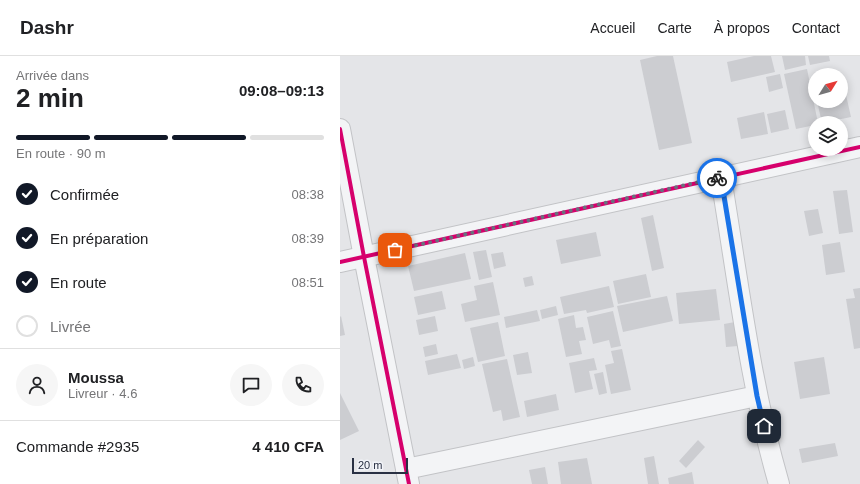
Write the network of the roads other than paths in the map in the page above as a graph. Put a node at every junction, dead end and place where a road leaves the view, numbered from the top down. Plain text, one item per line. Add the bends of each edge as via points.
1 (340, 129) edge
2 (860, 147) edge
3 (721, 178) junction
4 (364, 257) junction
5 (340, 262) edge
6 (757, 396) junction
7 (408, 477) edge
8 (779, 484) edge

1 - 4 street
2 - 3 street
3 - 4 street
3 - 6 street
4 - 5 street
4 - 7 street
6 - 7 street
6 - 8 street

